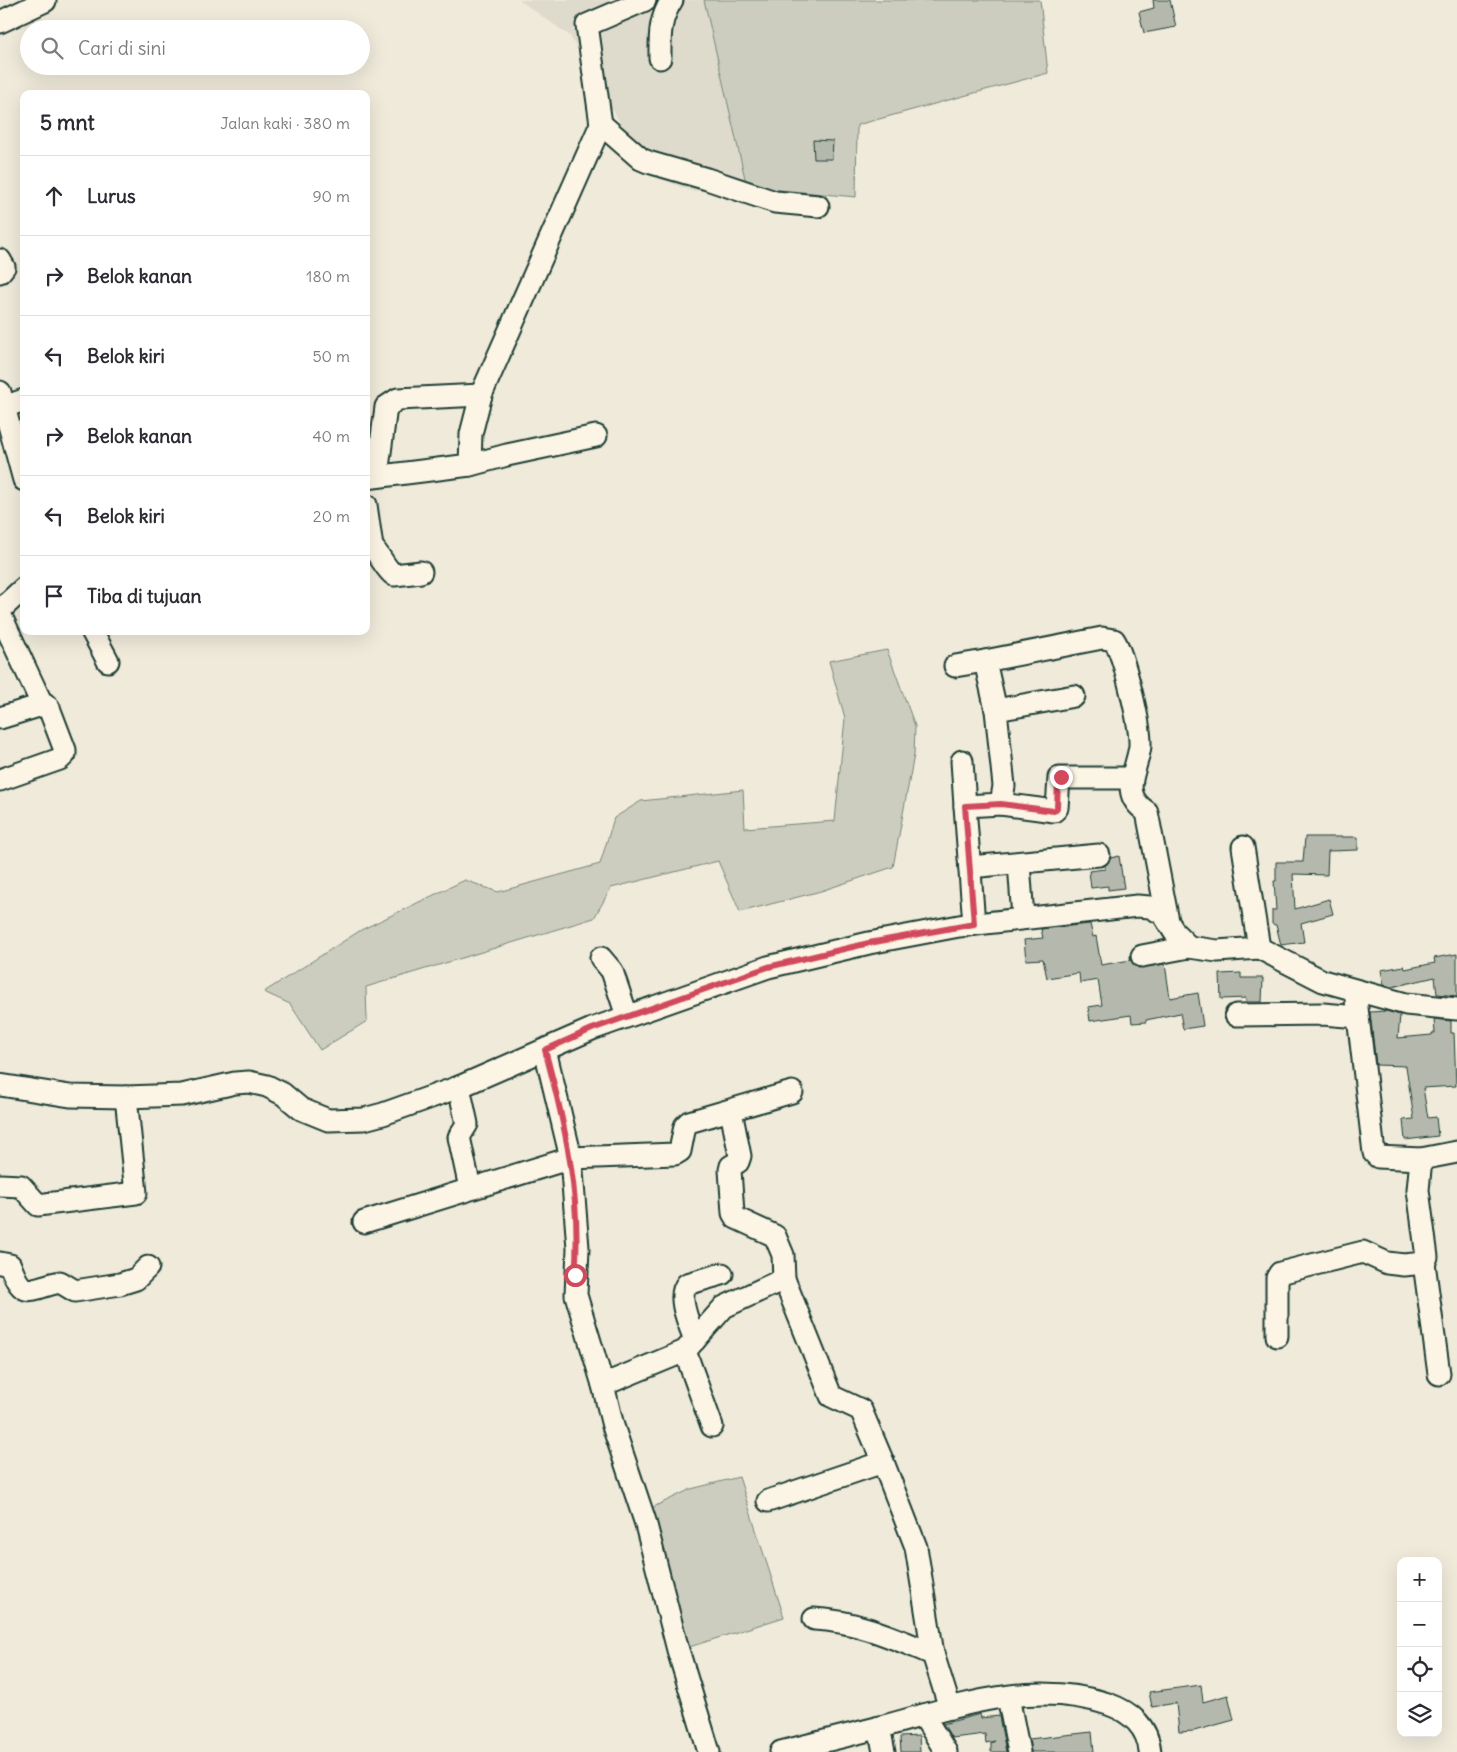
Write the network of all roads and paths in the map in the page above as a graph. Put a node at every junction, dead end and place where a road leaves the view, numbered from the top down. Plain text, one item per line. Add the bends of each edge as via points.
1 (645, 0) edge
2 (672, 0) edge
3 (45, 1) edge
4 (0, 22) edge
5 (660, 58) dead end
6 (601, 124) junction
7 (818, 206) dead end
8 (0, 260) edge
9 (0, 272) edge
10 (481, 395) junction
11 (9, 400) edge
12 (596, 436) dead end
13 (20, 459) edge
14 (470, 465) junction
15 (372, 476) edge
16 (370, 533) edge
17 (421, 572) dead end
18 (20, 592) edge
19 (0, 612) edge
20 (94, 635) edge
21 (108, 661) dead end
22 (985, 661) junction
23 (955, 666) dead end
24 (1074, 696) dead end
25 (42, 704) junction
26 (996, 710) junction
27 (0, 718) edge
28 (962, 760) dead end
29 (1131, 778) junction
30 (0, 780) edge
31 (1001, 804) junction
32 (965, 806) junction
33 (1243, 847) dead end
34 (1098, 855) dead end
35 (1019, 863) junction
36 (970, 868) junction
37 (1023, 918) junction
38 (1168, 921) junction
39 (974, 924) junction
40 (1189, 948) junction
41 (1260, 948) junction
42 (1142, 956) dead end
43 (601, 958) dead end
44 (1355, 991) junction
45 (1457, 1009) edge
46 (1236, 1015) dead end
47 (627, 1016) junction
48 (1358, 1017) junction
49 (545, 1050) junction
50 (0, 1085) edge
51 (459, 1087) junction
52 (792, 1092) dead end
53 (123, 1097) junction
54 (731, 1111) junction
55 (1457, 1152) edge
56 (571, 1158) junction
57 (1422, 1159) junction
58 (0, 1185) edge
59 (470, 1188) junction
60 (364, 1222) dead end
61 (0, 1263) edge
62 (1424, 1263) junction
63 (148, 1267) dead end
64 (722, 1274) dead end
65 (784, 1279) junction
66 (1277, 1336) dead end
67 (690, 1346) junction
68 (1439, 1374) dead end
69 (604, 1385) junction
70 (712, 1426) dead end
71 (883, 1462) junction
72 (768, 1501) dead end
73 (814, 1619) dead end
74 (934, 1654) junction
75 (1008, 1697) junction
76 (950, 1708) junction
77 (923, 1714) junction
78 (879, 1727) junction
79 (710, 1752) edge
80 (781, 1752) edge
81 (884, 1752) edge
82 (946, 1752) edge
83 (1019, 1752) edge
84 (1150, 1752) edge

1 - 6 street via 587,25
2 - 5 street via 663,13
3 - 4 street
6 - 7 street via 648,162 775,202
6 - 10 street
8 - 9 street via 4,267
10 - 14 street via 470,434
10 - 15 street via 398,399 392,402 385,414
11 - 13 street
12 - 14 street
14 - 15 street
16 - 17 street via 372,547 394,575
18 - 19 street
19 - 25 street
20 - 21 street
22 - 23 street
22 - 26 street
22 - 29 street via 1102,638 1114,640 1121,655 1139,730 1140,747
24 - 26 street
25 - 27 street
25 - 30 street via 49,708 64,754 60,759
26 - 31 street via 1004,786
28 - 32 street
29 - 31 street via 1059,778 1057,808 1054,811
29 - 38 street via 1135,800 1147,812
31 - 32 street
32 - 36 street
33 - 41 street
34 - 35 street
35 - 36 street
35 - 37 street
36 - 39 street
37 - 38 street via 1137,906 1157,910
37 - 39 street
38 - 40 street
39 - 47 street via 869,943 768,967
40 - 41 street
40 - 42 street
41 - 44 street via 1323,981
43 - 47 street via 614,977
44 - 45 street via 1406,1004
44 - 48 street
46 - 48 street
47 - 49 street
48 - 57 street via 1374,1153 1378,1157
49 - 51 street
49 - 56 street
50 - 53 street via 70,1096
51 - 53 street via 383,1114 328,1120 301,1109 267,1086 249,1082 182,1096
51 - 59 street via 467,1124 459,1138
52 - 54 street
53 - 58 street via 136,1193 38,1205 21,1186
54 - 56 street via 686,1124 680,1150 675,1154
54 - 65 street via 740,1156 730,1170 734,1213 741,1221 775,1236 784,1254
55 - 57 street
56 - 59 street
56 - 69 street via 578,1248 576,1295
57 - 62 street via 1418,1190 1426,1239
59 - 60 street
61 - 63 street via 10,1265 17,1283 24,1289 60,1282 75,1291 136,1279
62 - 66 street via 1387,1263 1363,1252 1280,1274 1277,1278
62 - 68 street
64 - 67 street via 683,1288
65 - 67 street via 724,1307
65 - 71 street via 831,1396 861,1410
67 - 69 street
67 - 70 street
69 - 79 street via 613,1426 645,1521 678,1650
71 - 72 street
71 - 74 street via 916,1547
73 - 74 street via 836,1620 870,1628
74 - 76 street
75 - 76 street
75 - 83 street
75 - 84 street via 1028,1693 1062,1693 1123,1709 1138,1720
76 - 77 street
77 - 78 street
77 - 82 street
78 - 80 street
78 - 81 street

